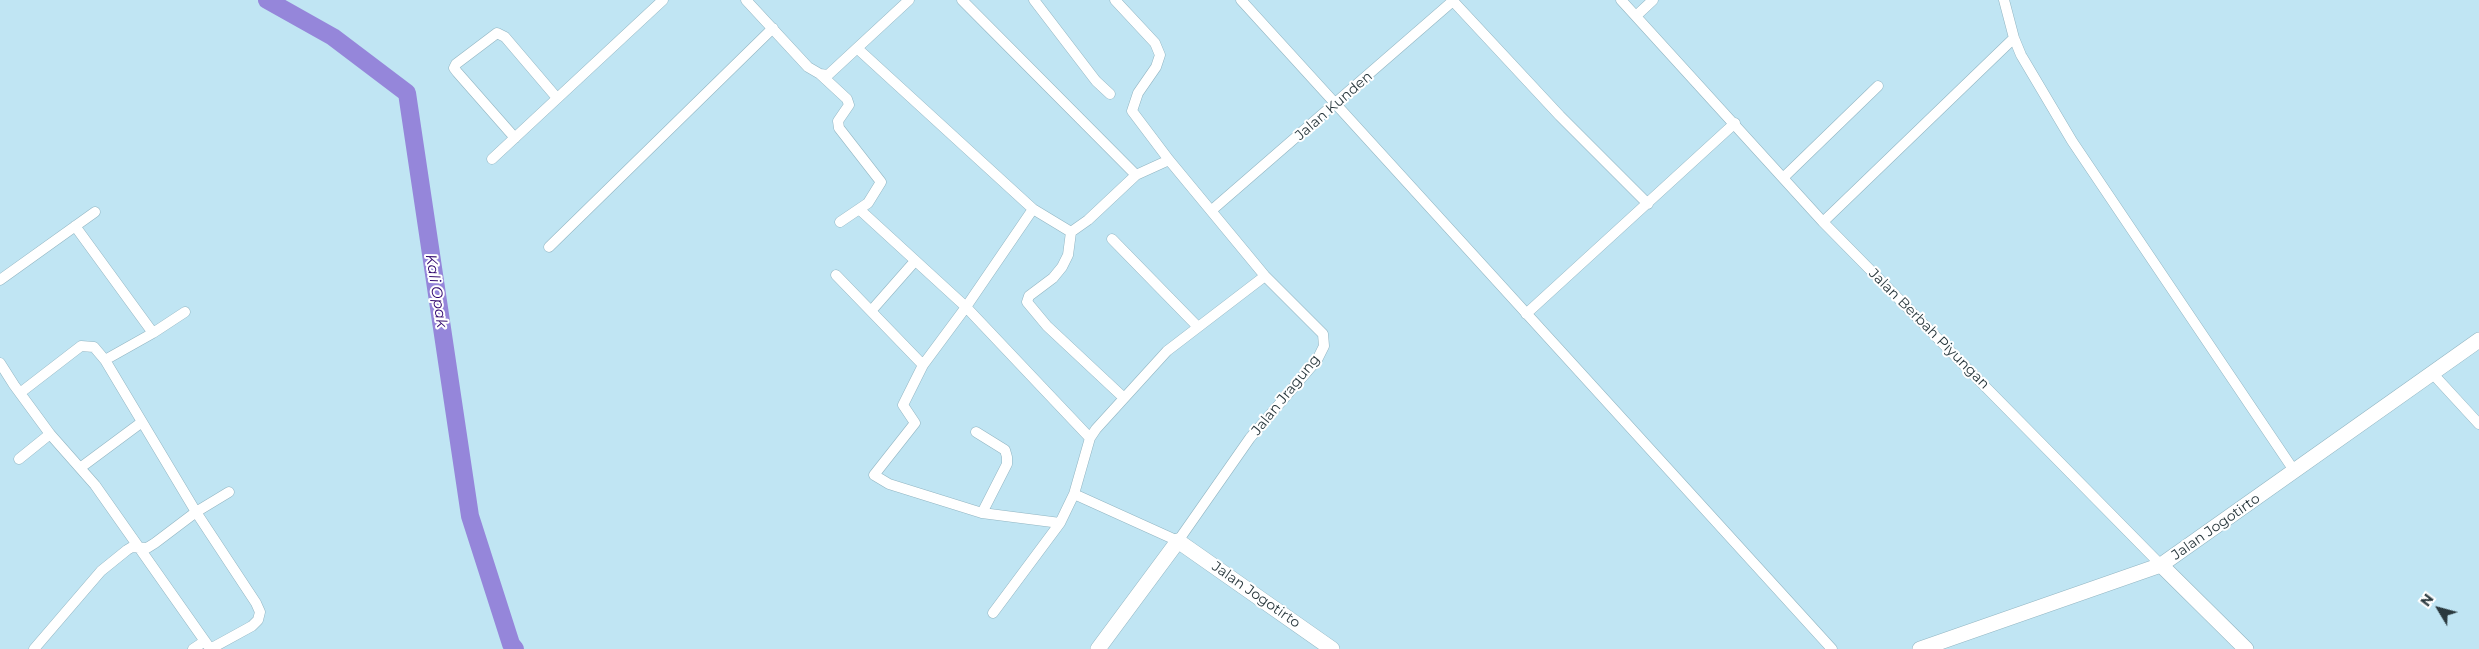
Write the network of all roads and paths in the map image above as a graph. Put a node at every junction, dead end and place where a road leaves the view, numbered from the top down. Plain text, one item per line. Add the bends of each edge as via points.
1 (662, 0) edge
2 (746, 0) edge
3 (910, 0) edge
4 (962, 0) edge
5 (1034, 0) edge
6 (1115, 0) edge
7 (1241, 0) edge
8 (1454, 0) edge
9 (1621, 0) edge
10 (1653, 0) edge
11 (2004, 0) edge
12 (1636, 16) junction
13 (773, 28) junction
14 (2014, 38) junction
15 (858, 48) junction
16 (820, 74) junction
17 (1878, 86) dead end
18 (1110, 94) dead end
19 (557, 98) junction
20 (1336, 105) junction
21 (1735, 123) junction
22 (515, 138) junction
23 (492, 159) dead end
24 (1169, 160) junction
25 (1136, 174) junction
26 (1783, 178) junction
27 (1648, 204) junction
28 (858, 209) junction
29 (1033, 209) junction
30 (1212, 210) junction
31 (95, 212) dead end
32 (840, 222) dead end
33 (1823, 222) junction
34 (75, 226) junction
35 (1071, 232) junction
36 (1112, 239) dead end
37 (549, 247) dead end
38 (915, 261) junction
39 (836, 275) dead end
40 (1265, 276) junction
41 (0, 280) edge
42 (966, 308) junction
43 (871, 311) junction
44 (185, 312) dead end
45 (1526, 314) junction
46 (1198, 327) junction
47 (152, 333) junction
48 (2479, 340) edge
49 (105, 360) junction
50 (0, 363) edge
51 (923, 365) junction
52 (2433, 374) junction
53 (20, 393) junction
54 (1124, 398) junction
55 (142, 422) junction
56 (2479, 424) edge
57 (976, 432) dead end
58 (50, 434) junction
59 (1090, 438) junction
60 (19, 459) dead end
61 (80, 468) junction
62 (2295, 472) junction
63 (229, 492) dead end
64 (1074, 494) junction
65 (196, 512) junction
66 (982, 513) junction
67 (1060, 523) junction
68 (1178, 541) junction
69 (140, 548) junction
70 (2161, 565) junction
71 (993, 613) dead end
72 (205, 641) junction
73 (34, 649) edge
74 (193, 649) edge
75 (1098, 649) edge
76 (1332, 649) edge
77 (1832, 649) edge
78 (1920, 649) edge
79 (2246, 649) edge

1 - 19 street
2 - 13 street
3 - 15 street
4 - 25 street
5 - 18 street via 1096,81
6 - 24 street, Jalan Jragung via 1155,43 1160,55 1156,67 1138,93 1132,111
7 - 20 street
8 - 20 street, Jalan Kunden
8 - 27 street via 1560,116
9 - 12 street, Jalan Berbah Piyungan
10 - 12 street
11 - 14 street
12 - 21 street, Jalan Berbah Piyungan
13 - 16 street via 808,67
13 - 37 street
14 - 33 street
14 - 62 street via 2072,141
15 - 16 street via 828,75
15 - 29 street
16 - 28 street via 847,99 849,105 838,121 840,128 881,182 868,203
17 - 26 street
19 - 22 street
19 - 22 street via 505,37 496,33 456,64 457,72
20 - 30 street, Jalan Kunden
20 - 45 street
21 - 26 street, Jalan Berbah Piyungan
21 - 27 street
22 - 23 street
24 - 25 street
24 - 30 street, Jalan Jragung
25 - 35 street
26 - 33 street, Jalan Berbah Piyungan
27 - 45 street
28 - 32 street
28 - 38 street
29 - 35 street
29 - 42 street
30 - 40 street, Jalan Jragung
31 - 34 street
33 - 70 street, Jalan Berbah Piyungan
34 - 41 street
34 - 47 street
35 - 54 street via 1068,255 1062,267 1026,302
36 - 46 street
38 - 42 street
38 - 43 street
39 - 43 street
40 - 46 street
40 - 68 street, Jalan Jragung via 1323,334 1324,346 1317,360 1254,433
42 - 51 street
42 - 59 street
43 - 51 street
44 - 47 street
45 - 77 street
46 - 54 street via 1167,351
47 - 49 street
48 - 52 street, Jalan Jogotirto
49 - 53 street via 94,347 81,346
49 - 55 street
50 - 53 street
51 - 66 street via 903,405 915,423 874,475 890,484
52 - 56 street
52 - 62 street, Jalan Jogotirto
53 - 58 street
54 - 59 street
55 - 61 street
55 - 65 street
57 - 66 street via 1005,450 1007,457 1007,464
58 - 60 street
58 - 61 street
59 - 64 street
61 - 69 street
62 - 70 street, Jalan Jogotirto
63 - 65 street
64 - 67 street
64 - 68 street
65 - 69 street via 155,543
65 - 72 street via 260,612 252,626 212,648
66 - 67 street
67 - 71 street
68 - 75 street
68 - 76 street, Jalan Jogotirto
69 - 72 street
69 - 73 street via 132,547 101,571
70 - 78 street, Jalan Jogotirto
70 - 79 street, Jalan Berbah Piyungan
72 - 74 street

